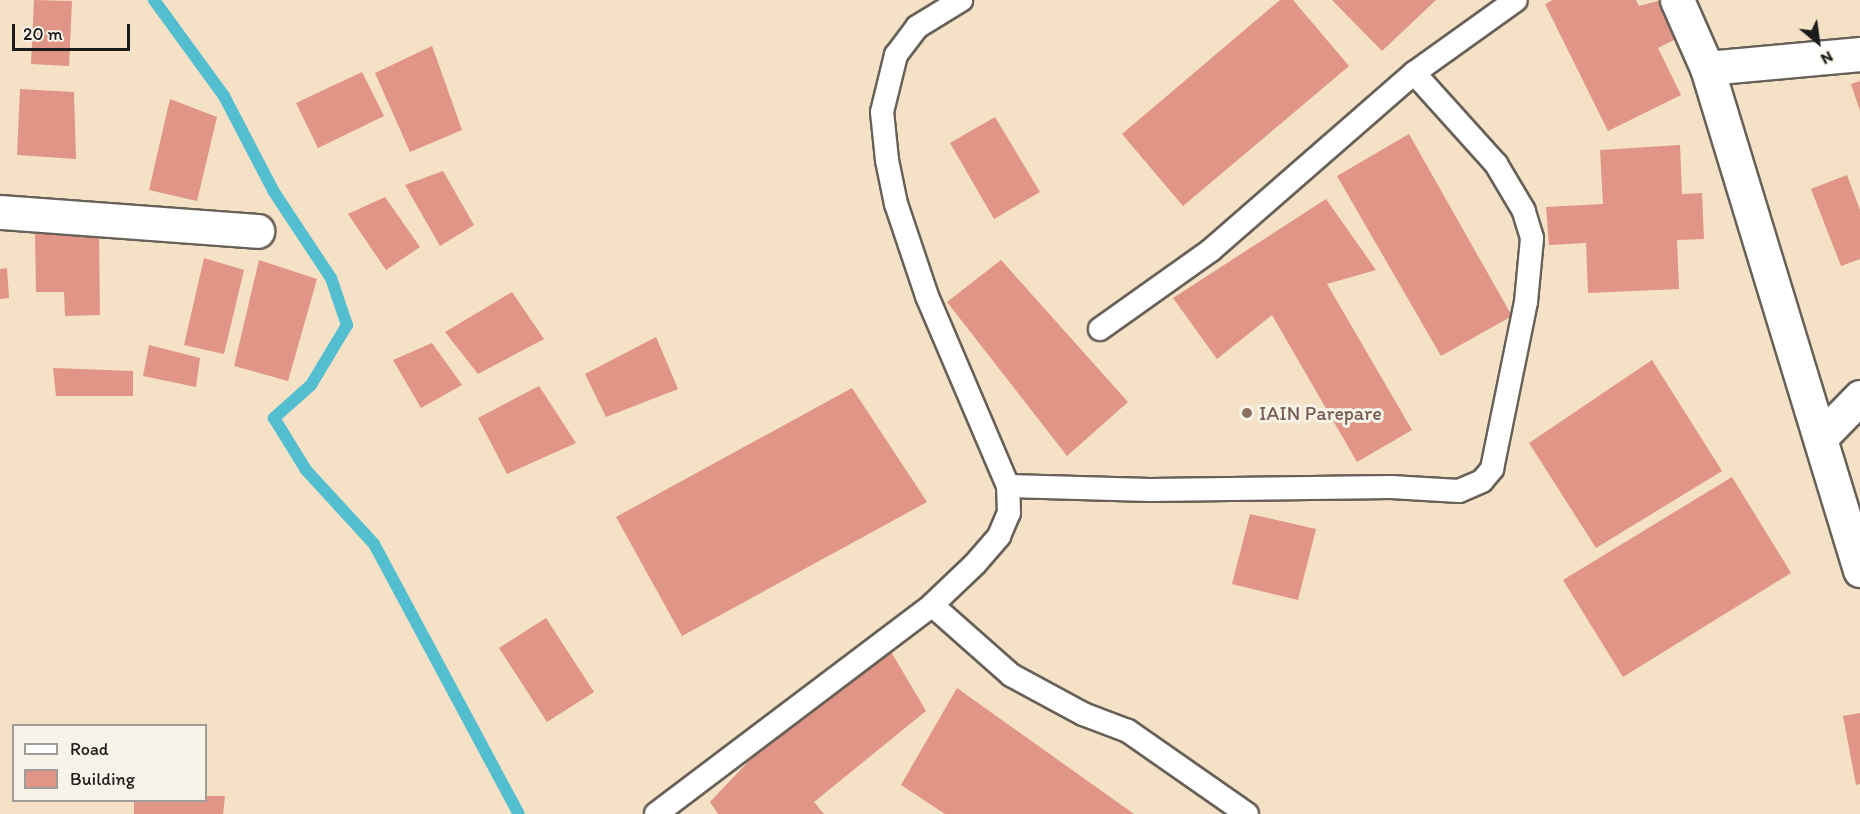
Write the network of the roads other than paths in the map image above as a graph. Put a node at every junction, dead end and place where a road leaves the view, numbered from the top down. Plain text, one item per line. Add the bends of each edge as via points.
1 (961, 0) edge
2 (1516, 0) edge
3 (1677, 0) edge
4 (1860, 54) edge
5 (1707, 68) junction
6 (1414, 73) junction
7 (0, 212) edge
8 (257, 231) dead end
9 (1100, 330) dead end
10 (1860, 397) edge
11 (1821, 437) junction
12 (1008, 486) junction
13 (1860, 567) edge
14 (932, 605) junction
15 (656, 814) edge
16 (1247, 814) edge

1 - 12 lane via 917,27 896,55 882,112 886,160 896,204 927,296
2 - 6 lane
3 - 5 street
4 - 5 street
5 - 11 street
6 - 9 lane via 1211,250
6 - 12 lane via 1496,164 1524,211 1532,238 1526,302 1492,469 1482,481 1460,492 1391,488 1150,490
7 - 8 street
10 - 11 street
11 - 13 street
12 - 14 lane via 1010,513 999,536
14 - 15 lane
14 - 16 lane via 1011,675 1083,714 1128,731

